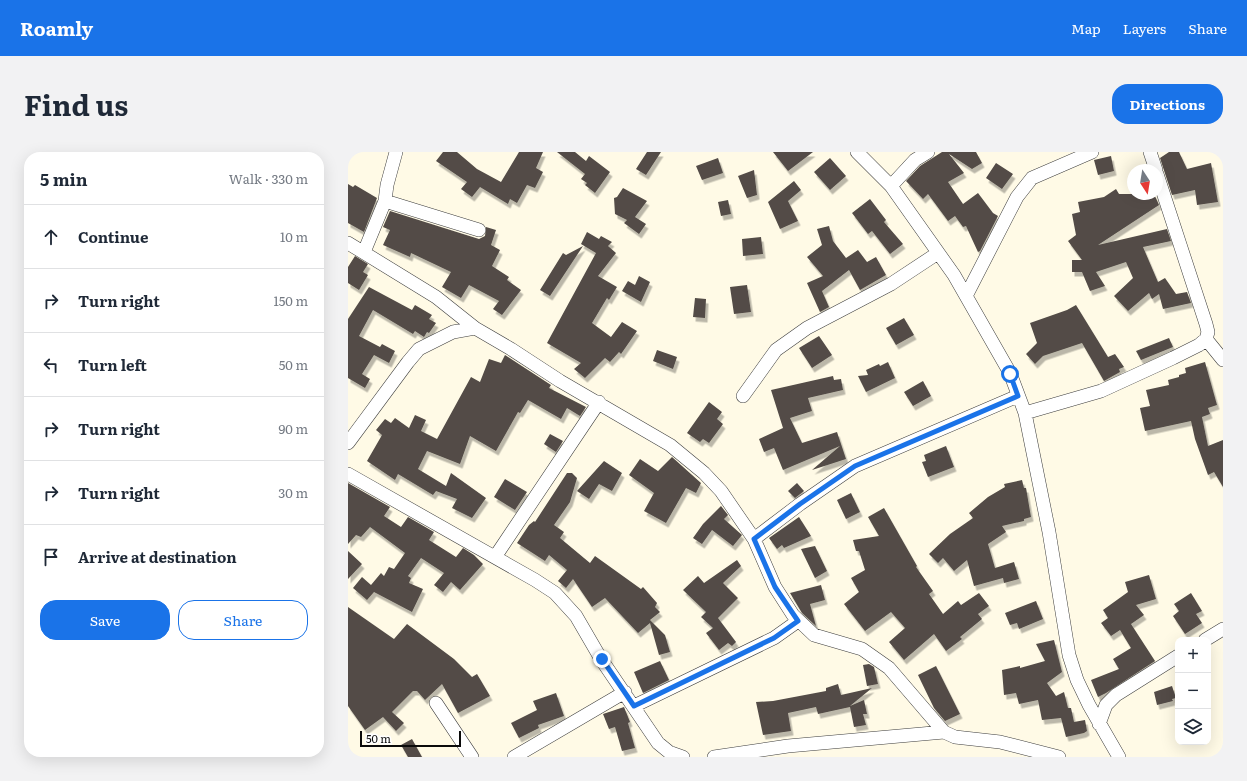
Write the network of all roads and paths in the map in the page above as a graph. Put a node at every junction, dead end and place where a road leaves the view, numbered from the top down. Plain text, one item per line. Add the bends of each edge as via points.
1 (396, 152) edge
2 (857, 152) edge
3 (928, 152) edge
4 (1092, 152) edge
5 (1150, 152) edge
6 (1154, 164) edge
7 (891, 186) junction
8 (1163, 192) edge
9 (386, 201) junction
10 (479, 230) dead end
11 (348, 243) edge
12 (364, 252) junction
13 (938, 253) junction
14 (966, 296) junction
15 (475, 328) junction
16 (1206, 339) junction
17 (1223, 360) edge
18 (743, 396) dead end
19 (1018, 396) junction
20 (599, 402) junction
21 (1025, 413) junction
22 (348, 443) edge
23 (348, 474) edge
24 (754, 539) junction
25 (495, 557) junction
26 (798, 621) junction
27 (1223, 629) edge
28 (1210, 637) edge
29 (1175, 658) edge
30 (625, 692) junction
31 (436, 703) dead end
32 (634, 706) junction
33 (1099, 724) junction
34 (944, 732) junction
35 (788, 752) edge
36 (472, 757) edge
37 (514, 757) edge
38 (683, 757) edge
39 (714, 757) edge
40 (1059, 757) edge
41 (1119, 757) edge

1 - 9 street
2 - 7 street
3 - 7 street via 915,160
4 - 14 street via 1039,174 1026,184
5 - 6 street
7 - 13 street
8 - 16 street via 1206,324
9 - 10 street
9 - 12 street
11 - 12 street
12 - 15 street via 436,297
13 - 14 street
13 - 18 street via 891,284 807,328 776,350
14 - 19 street via 1010,374
15 - 20 street
15 - 22 street via 453,332 419,349
16 - 17 street
16 - 21 street via 1173,358 1101,391
19 - 21 street
19 - 24 street via 855,466
20 - 24 street via 670,445 704,473 721,491
20 - 25 street
21 - 33 street via 1049,532 1069,654 1077,680
23 - 25 street
24 - 26 street via 775,587
25 - 30 street via 556,593 567,604
26 - 32 street via 774,638
26 - 34 street via 814,635 862,650 889,668
27 - 28 street
29 - 33 street via 1116,695 1106,705
30 - 32 street
30 - 37 street
31 - 36 street
32 - 38 street via 658,743 669,752
33 - 41 street
34 - 35 street
34 - 40 street via 955,737 1000,742
35 - 39 street

